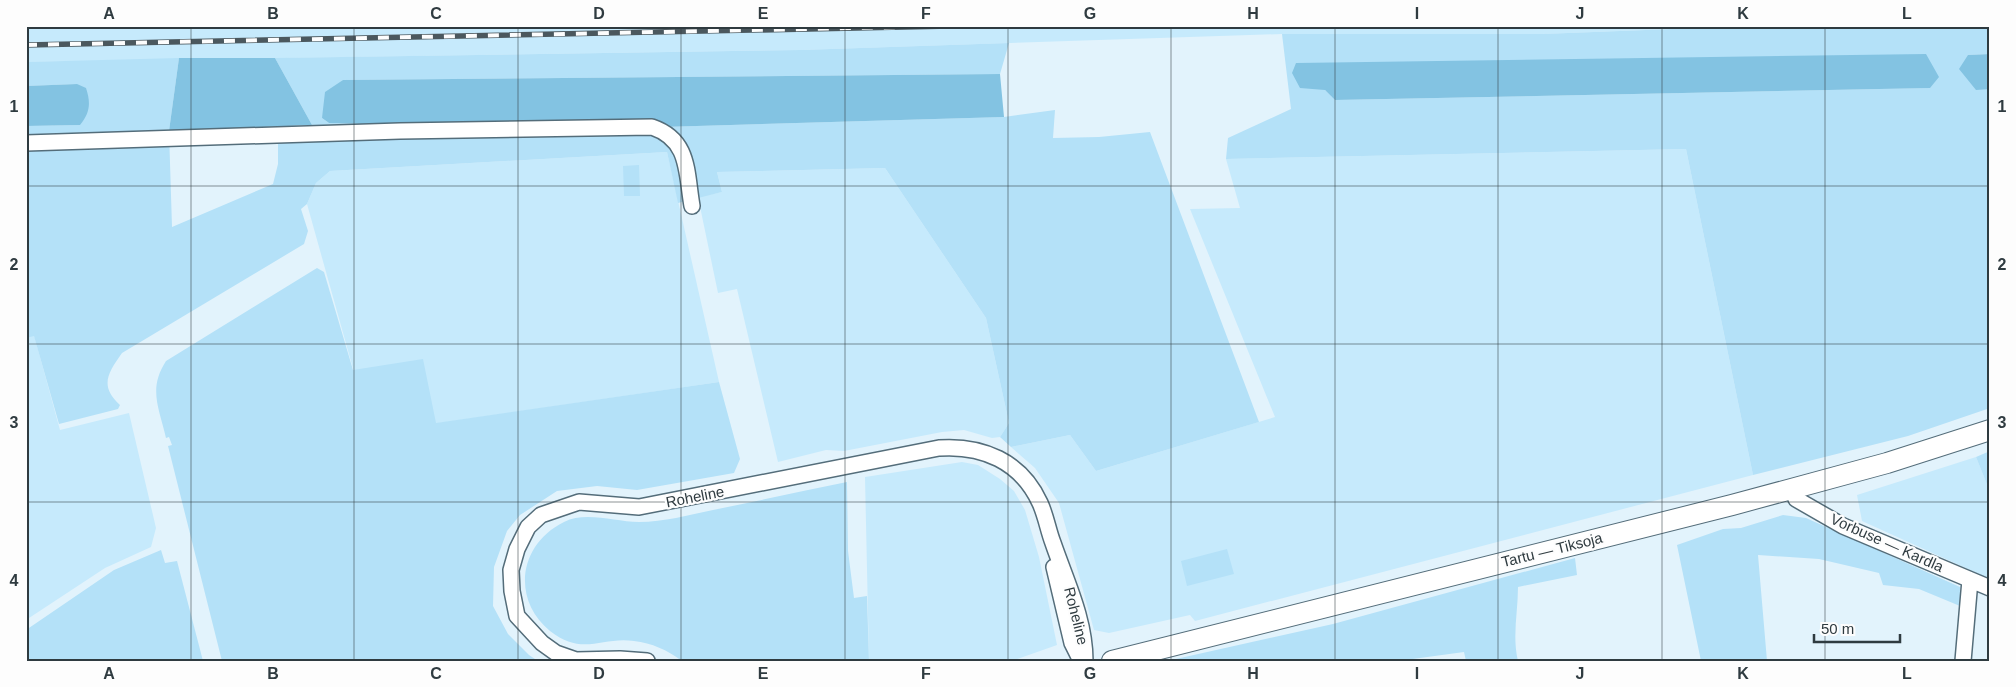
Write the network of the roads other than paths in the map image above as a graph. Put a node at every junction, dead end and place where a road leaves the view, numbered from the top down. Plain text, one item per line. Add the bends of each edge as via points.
1 (26, 143) edge
2 (692, 206) dead end
3 (1990, 430) edge
4 (1792, 489) junction
5 (1053, 543) junction
6 (1970, 580) junction
7 (1990, 588) edge
8 (647, 661) edge
9 (1081, 661) edge
10 (1085, 661) edge
11 (1112, 661) edge
12 (1963, 661) edge

1 - 2 street via 652,127 666,132 682,150
3 - 4 main road, Tartu — Tiksoja
4 - 6 street, Vorbuse — Kardla via 1796,499 1837,522
4 - 11 main road, Tartu — Tiksoja
5 - 8 street, Roheline via 1039,500 1008,463 982,451 955,447 639,508 579,502 541,515 528,527 511,570 517,616 542,643 556,653 576,660 620,658
5 - 9 street, Roheline via 1053,563 1063,609 1072,643
5 - 10 street, Roheline via 1062,562 1085,640
6 - 7 street, Vorbuse — Kardla
6 - 12 street

